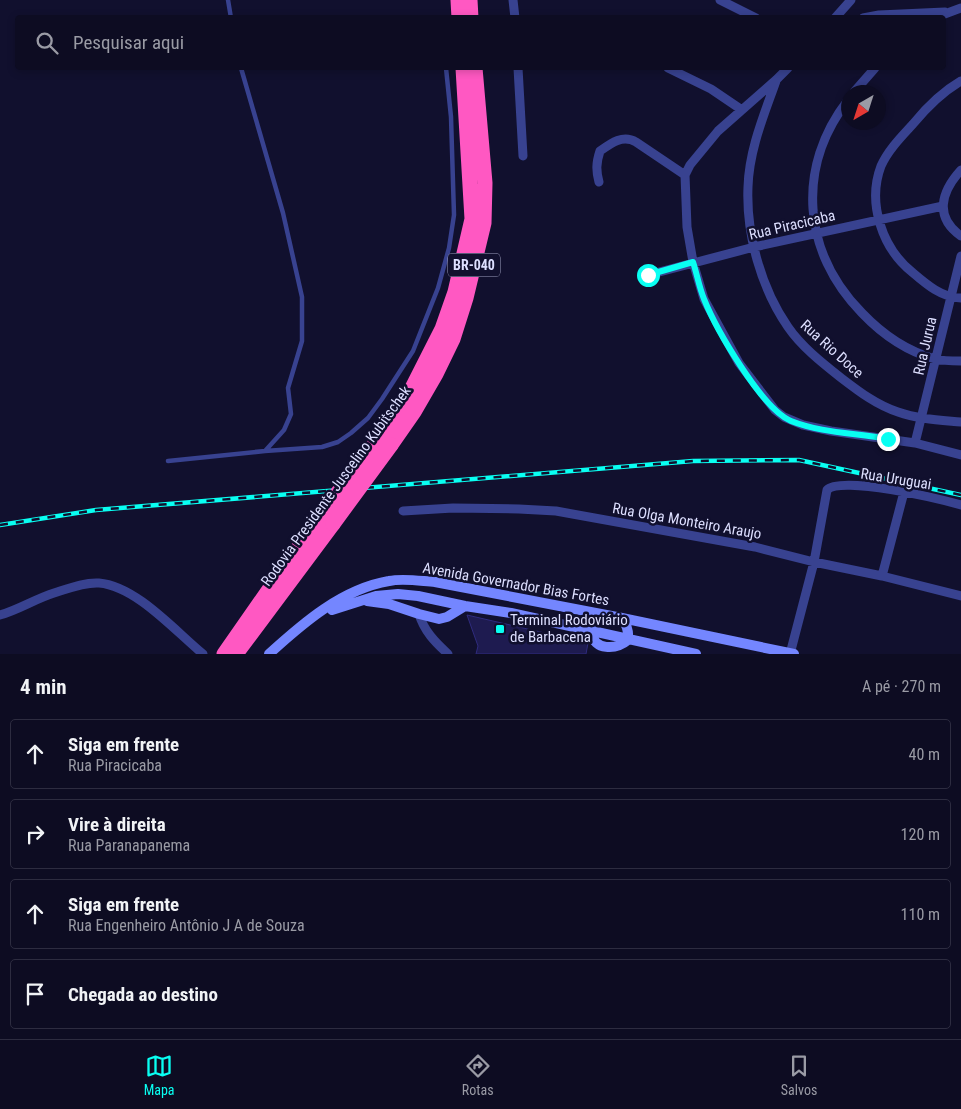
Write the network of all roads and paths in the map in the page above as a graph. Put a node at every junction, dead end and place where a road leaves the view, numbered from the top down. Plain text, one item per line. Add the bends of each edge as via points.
1 (228, 0) edge
2 (513, 0) edge
3 (720, 0) edge
4 (851, 0) edge
5 (961, 8) edge
6 (230, 15) edge
7 (514, 15) edge
8 (750, 15) edge
9 (838, 15) edge
10 (879, 15) edge
11 (942, 15) edge
12 (242, 70) edge
13 (446, 70) edge
14 (462, 70) edge
15 (475, 70) edge
16 (518, 70) edge
17 (672, 70) edge
18 (786, 70) edge
19 (873, 70) edge
20 (776, 80) junction
21 (961, 81) edge
22 (860, 85) edge
23 (742, 110) junction
24 (841, 110) edge
25 (523, 156) dead end
26 (961, 170) edge
27 (685, 175) junction
28 (599, 182) dead end
29 (943, 206) junction
30 (879, 220) junction
31 (816, 233) junction
32 (961, 236) edge
33 (754, 247) junction
34 (961, 256) edge
35 (693, 262) junction
36 (648, 275) dead end
37 (950, 298) junction
38 (961, 298) edge
39 (936, 360) junction
40 (961, 361) edge
41 (922, 419) junction
42 (961, 422) edge
43 (385, 442) junction
44 (915, 443) junction
45 (265, 451) junction
46 (961, 455) edge
47 (168, 461) dead end
48 (904, 492) junction
49 (961, 505) edge
50 (403, 511) dead end
51 (814, 562) junction
52 (882, 576) junction
53 (435, 582) junction
54 (418, 596) junction
55 (961, 596) edge
56 (361, 600) junction
57 (465, 606) junction
58 (419, 614) junction
59 (0, 615) edge
60 (622, 618) junction
61 (300, 626) junction
62 (628, 640) junction
63 (203, 654) edge
64 (224, 654) edge
65 (236, 654) edge
66 (269, 654) edge
67 (448, 654) edge
68 (696, 654) edge
69 (791, 654) edge

1 - 6 lane
2 - 7 street
3 - 8 street
4 - 9 street
5 - 11 street
10 - 11 street
12 - 45 lane via 283,213 302,297 302,341 288,388 292,414 284,430
13 - 45 lane via 454,215 438,288 413,351 373,412 338,442 322,447
14 - 43 highway, Rodovia Presidente Juscelino Kubitschek / BR-040 via 472,219 455,292 442,329
15 - 43 highway, Rodovia Presidente Juscelino Kubitschek / BR-040 via 484,223 466,298 453,339 414,412
16 - 25 street
17 - 23 street
18 - 20 street
19 - 22 street
20 - 23 street
20 - 33 street, Rua Rio Doce via 752,155 748,186
21 - 30 street via 938,96 882,164 875,192
23 - 27 street via 718,131
24 - 31 street via 817,162 812,200
26 - 29 street via 947,188
27 - 28 street via 628,138 600,151 596,161
27 - 35 street via 687,227
29 - 30 street, Rua Piracicaba
29 - 32 street via 949,223
30 - 31 street, Rua Piracicaba
30 - 37 street via 883,236 897,258
31 - 33 street, Rua Piracicaba
31 - 39 street via 828,269 855,306 886,335
33 - 35 street, Rua Piracicaba
33 - 41 street, Rua Rio Doce via 777,309 806,347 862,393 897,412
34 - 37 street, Rua Jurua
35 - 36 street, Rua Piracicaba
35 - 44 street via 713,318 739,364 775,410 792,421 831,431
37 - 38 street
37 - 39 street, Rua Jurua
39 - 40 street
39 - 41 street, Rua Jurua
41 - 42 street, Rua Rio Doce
41 - 44 street, Rua Jurua
43 - 64 highway, Rodovia Presidente Juscelino Kubitschek / BR-040, bridge via 321,515
43 - 65 highway, Rodovia Presidente Juscelino Kubitschek / BR-040, bridge via 333,524
44 - 46 street
45 - 47 lane
48 - 49 street, Rua Uruguai
48 - 51 street, Rua Uruguai via 862,486 831,486 827,490
48 - 52 street
50 - 51 street, Rua Olga Monteiro Araujo via 453,508 556,512 746,545
51 - 52 street, Rua Olga Monteiro Araujo
51 - 69 street
52 - 55 street, Rua Olga Monteiro Araujo
53 - 54 main road via 421,590
53 - 60 main road, Avenida Governador Bias Fortes
53 - 61 main road, Avenida Governador Bias Fortes via 391,580 372,585 346,596
54 - 56 main road, Avenida Governador Bias Fortes via 388,595
54 - 57 main road, Avenida Governador Bias Fortes
54 - 58 main road
56 - 58 main road via 389,604
56 - 61 main road, Avenida Governador Bias Fortes
57 - 58 main road via 447,617
57 - 62 main road, Avenida Governador Bias Fortes via 511,613
58 - 67 street via 422,625
59 - 63 street via 56,592 100,583 140,600
60 - 62 main road via 628,628
60 - 69 main road, Avenida Governador Bias Fortes
61 - 66 main road, Avenida Governador Bias Fortes
62 - 68 main road, Avenida Governador Bias Fortes

